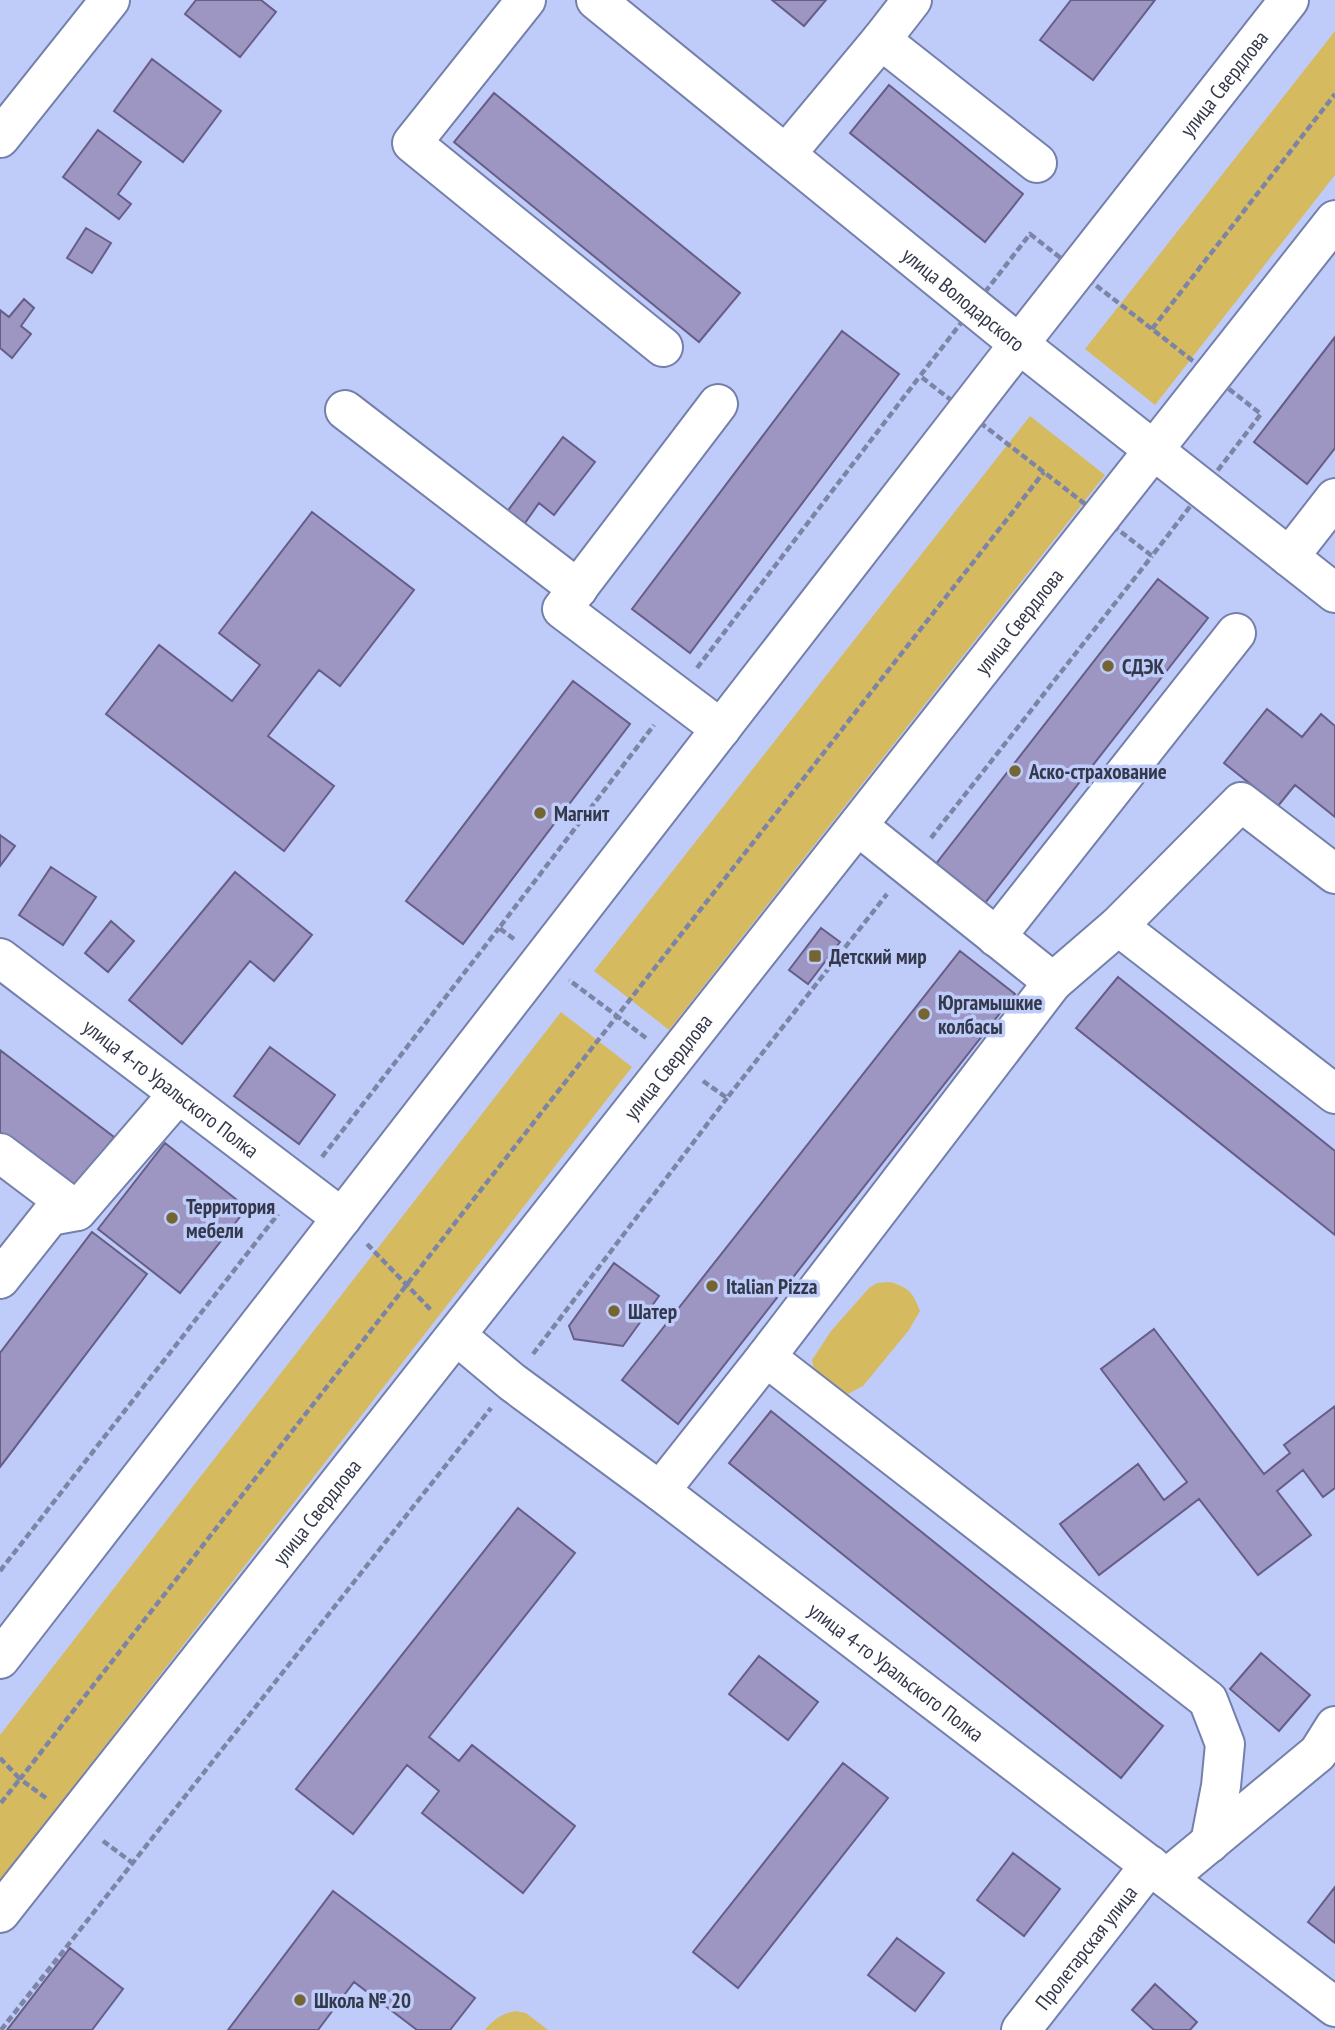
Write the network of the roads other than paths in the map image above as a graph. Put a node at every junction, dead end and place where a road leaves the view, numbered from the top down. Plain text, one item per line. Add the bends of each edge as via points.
1 (110, 0) edge
2 (526, 0) edge
3 (596, 0) edge
4 (912, 0) edge
5 (1289, 0) edge
6 (881, 40) junction
7 (0, 138) edge
8 (786, 154) junction
9 (1037, 163) dead end
10 (1335, 220) edge
11 (1019, 344) junction
12 (663, 347) dead end
13 (718, 404) dead end
14 (345, 410) dead end
15 (1154, 449) junction
16 (1335, 498) edge
17 (1289, 557) junction
18 (578, 589) junction
19 (1335, 593) edge
20 (1236, 633) dead end
21 (721, 729) junction
22 (858, 826) junction
23 (1335, 874) edge
24 (1118, 926) junction
25 (996, 937) junction
26 (0, 958) edge
27 (1053, 982) junction
28 (178, 1094) junction
29 (1335, 1094) edge
30 (0, 1153) edge
31 (77, 1211) junction
32 (342, 1218) junction
33 (0, 1279) edge
34 (457, 1336) junction
35 (766, 1357) junction
36 (660, 1492) junction
37 (0, 1659) edge
38 (1335, 1726) edge
39 (1210, 1843) junction
40 (1159, 1871) junction
41 (0, 1913) edge
42 (1335, 2007) edge
43 (1021, 2030) edge

1 - 7 main road
2 - 12 main road via 412,143
3 - 8 main road, улица Володарского
4 - 6 main road
5 - 11 main road, улица Свердлова
6 - 8 main road
6 - 9 main road
8 - 11 main road, улица Володарского
10 - 15 main road, улица Свердлова
11 - 15 main road, улица Володарского
11 - 21 main road, улица Свердлова
13 - 18 main road
14 - 18 main road
15 - 17 main road, улица Володарского
15 - 22 main road, улица Свердлова
16 - 17 main road
17 - 19 main road, улица Володарского
18 - 21 main road via 562,609
20 - 25 main road
21 - 32 main road, улица Свердлова
22 - 25 main road
22 - 34 main road, улица Свердлова
23 - 24 main road via 1241,802
24 - 27 main road
24 - 29 main road
25 - 27 main road
26 - 28 main road, улица 4-го Уральского Полка
27 - 35 main road
28 - 31 main road
28 - 32 main road, улица 4-го Уральского Полка
30 - 31 main road
31 - 33 main road via 50,1216
32 - 37 main road, улица Свердлова
34 - 36 main road, улица 4-го Уральского Полка
34 - 41 main road, улица Свердлова
35 - 36 main road
35 - 39 main road via 1208,1700 1225,1744
36 - 40 main road, улица 4-го Уральского Полка
38 - 39 main road, Пролетарская улица via 1318,1753
39 - 40 main road, Пролетарская улица
40 - 42 main road, улица 4-го Уральского Полка
40 - 43 main road, Пролетарская улица

